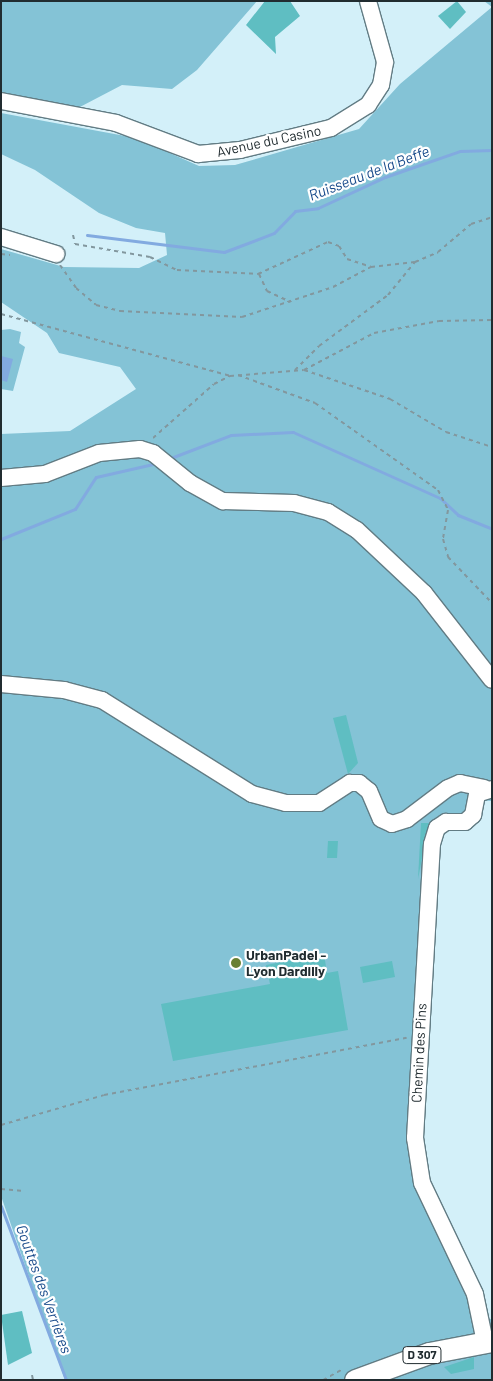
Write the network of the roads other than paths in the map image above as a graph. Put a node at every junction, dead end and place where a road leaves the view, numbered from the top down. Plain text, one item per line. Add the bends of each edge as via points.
1 (368, 1) edge
2 (1, 101) edge
3 (1, 237) edge
4 (55, 254) road end
5 (1, 478) edge
6 (492, 680) edge
7 (1, 684) edge
8 (488, 788) edge
9 (488, 1342) edge
10 (355, 1380) edge

1 - 2 street, Avenue du Casino via 385,62 380,85 368,105 331,128 240,150 198,154 116,123
3 - 4 street
5 - 6 street via 46,474 99,452 146,451 223,501 294,503 342,518 424,593
7 - 8 street via 64,690 102,700 252,794 286,804 319,803 350,783 359,783 369,791 381,819 392,824 407,819 448,788 460,783
8 - 9 street, Chemin des Pins via 477,794 473,815 465,822 446,822 438,828 432,844 415,1160 475,1294
9 - 10 main road, D 307 via 410,1358

